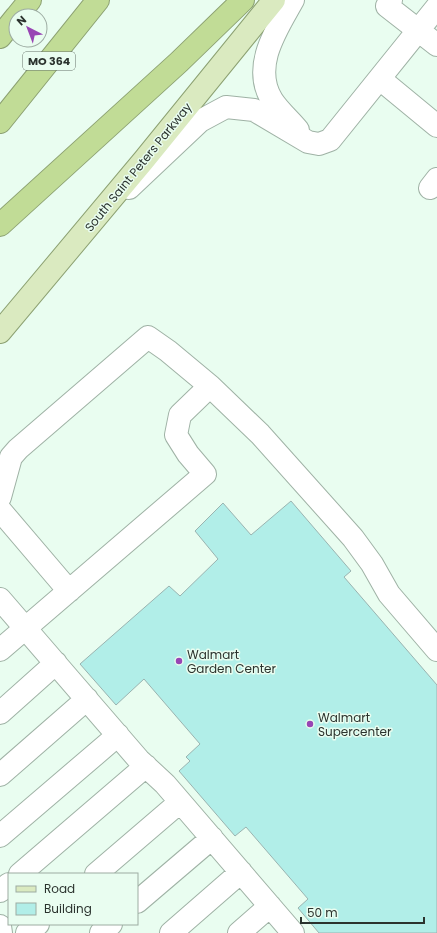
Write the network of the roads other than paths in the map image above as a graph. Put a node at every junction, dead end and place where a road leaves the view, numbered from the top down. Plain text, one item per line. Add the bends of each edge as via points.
1 (30, 0) edge
2 (98, 0) edge
3 (243, 0) edge
4 (274, 0) edge
5 (293, 0) edge
6 (391, 0) edge
7 (437, 7) edge
8 (23, 8) edge
9 (8, 26) edge
10 (418, 31) junction
11 (0, 37) edge
12 (437, 45) edge
13 (380, 78) junction
14 (0, 122) edge
15 (437, 126) edge
16 (308, 142) junction
17 (95, 219) junction
18 (0, 225) edge
19 (0, 332) edge
20 (210, 386) junction
21 (0, 497) edge
22 (0, 510) edge
23 (69, 591) junction
24 (0, 599) edge
25 (26, 628) junction
26 (0, 650) edge
27 (437, 650) edge
28 (56, 663) junction
29 (87, 699) junction
30 (0, 713) edge
31 (118, 734) junction
32 (146, 766) junction
33 (0, 775) edge
34 (180, 802) junction
35 (0, 836) edge
36 (212, 838) junction
37 (241, 872) junction
38 (21, 873) edge
39 (97, 873) edge
40 (8, 885) edge
41 (0, 891) edge
42 (138, 901) edge
43 (270, 906) junction
44 (37, 925) edge
45 (110, 925) edge
46 (0, 926) edge
47 (1, 933) edge
48 (27, 933) edge
49 (100, 933) edge
50 (171, 933) edge
51 (239, 933) edge
52 (293, 933) edge

1 - 8 highway
2 - 14 highway, MO 364
3 - 18 highway via 179,62
4 - 17 main road, South Saint Peters Parkway
5 - 16 lane via 274,35 265,60 264,79 272,99
6 - 10 lane via 387,6
7 - 10 lane
9 - 11 highway
10 - 12 lane
10 - 13 lane
13 - 15 lane
13 - 16 lane via 330,140 319,144
16 - 17 lane via 254,110 226,107 200,121 168,154
17 - 19 main road, South Saint Peters Parkway
20 - 21 lane via 148,337 18,449 11,457
20 - 23 lane via 180,415 176,435 205,474
20 - 27 lane via 260,434 353,538 389,594
22 - 23 lane
23 - 25 lane
24 - 25 lane
25 - 26 lane
25 - 28 lane
28 - 29 lane
28 - 30 lane
29 - 31 lane
29 - 33 lane
31 - 32 lane
31 - 35 lane
32 - 34 lane
32 - 38 lane
34 - 36 lane
34 - 39 lane
36 - 37 lane
36 - 42 lane
37 - 43 lane
37 - 50 lane
40 - 41 lane
43 - 51 lane
43 - 52 lane
44 - 48 lane
45 - 49 lane
46 - 47 lane

